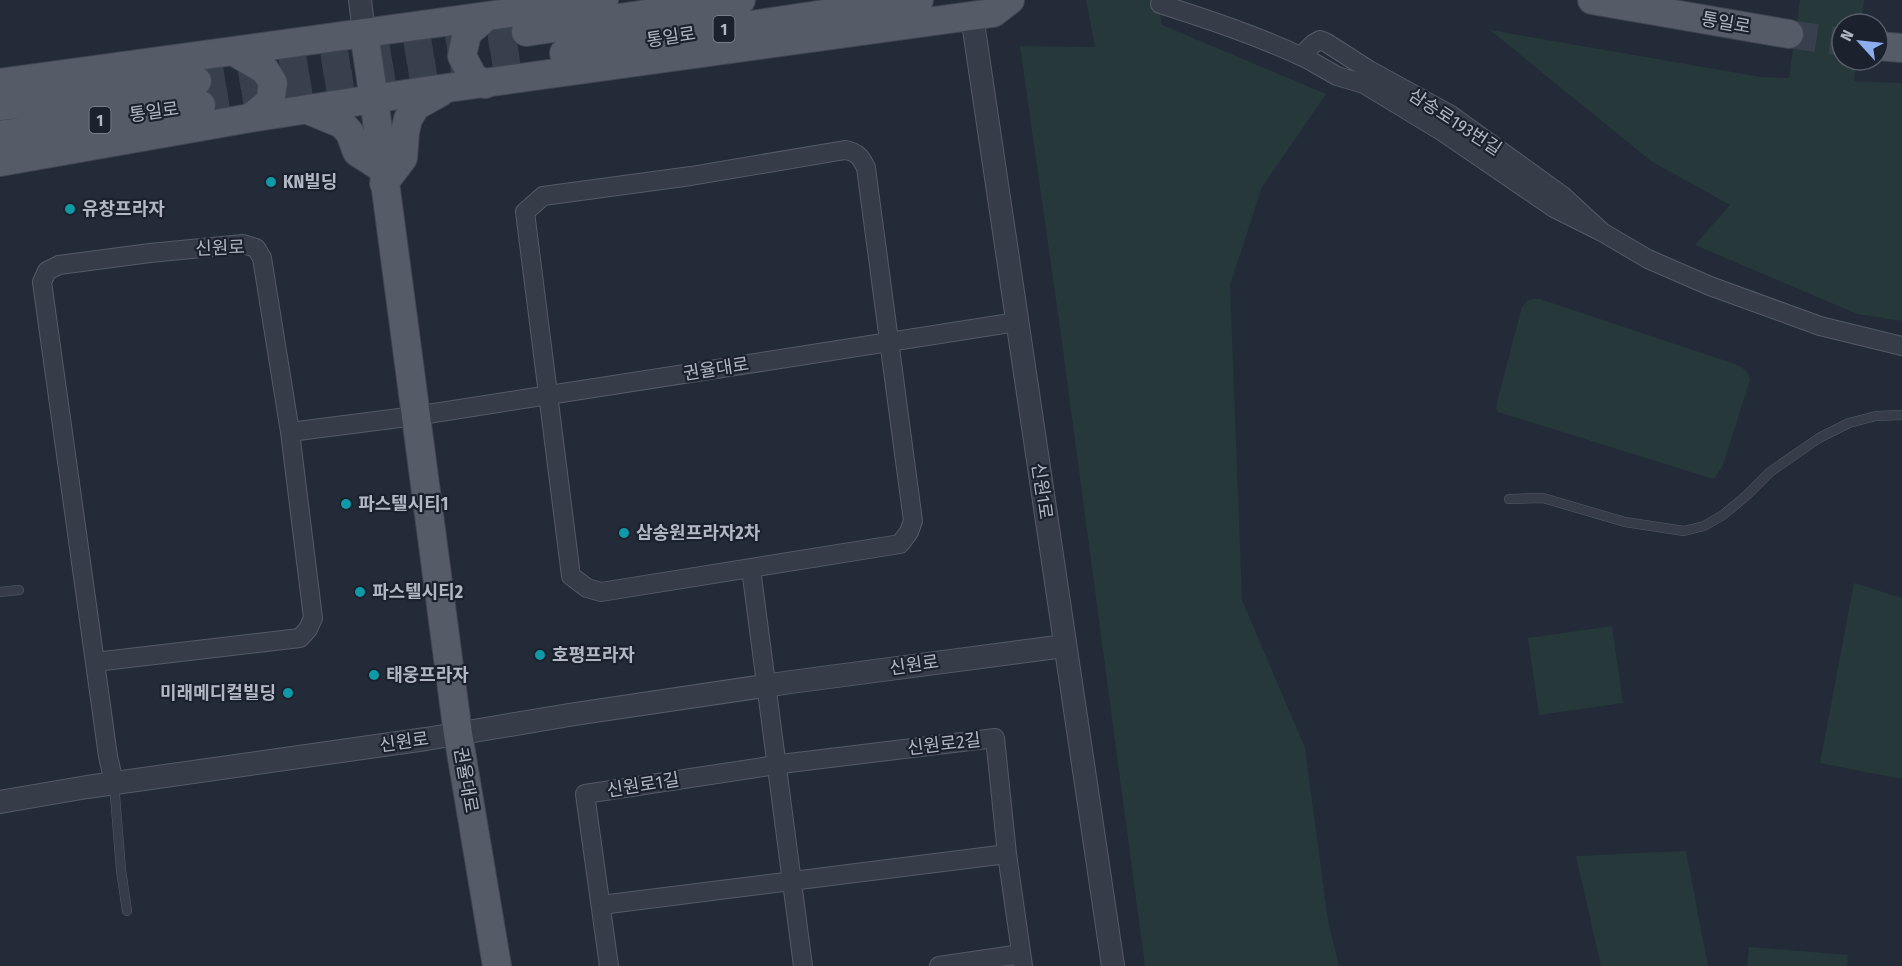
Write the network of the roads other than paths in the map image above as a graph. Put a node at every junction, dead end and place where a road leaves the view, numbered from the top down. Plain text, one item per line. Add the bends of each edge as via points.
1 (360, 0) edge
2 (604, 0) edge
3 (741, 0) edge
4 (919, 0) edge
5 (1010, 0) edge
6 (1592, 0) edge
7 (1160, 4) dead end
8 (487, 16) junction
9 (972, 16) junction
10 (364, 33) junction
11 (1789, 34) tunnel mouth
12 (233, 51) junction
13 (0, 83) edge
14 (485, 84) junction
15 (445, 89) junction
16 (374, 99) junction
17 (0, 106) edge
18 (308, 110) junction
19 (250, 118) junction
20 (0, 135) edge
21 (0, 162) edge
22 (383, 175) junction
23 (1017, 322) junction
24 (889, 342) junction
25 (1902, 346) edge
26 (546, 395) junction
27 (1902, 415) edge
28 (415, 416) junction
29 (290, 432) junction
30 (1509, 499) dead end
31 (751, 569) junction
32 (19, 590) dead end
33 (0, 592) edge
34 (1064, 646) junction
35 (95, 662) junction
36 (765, 686) junction
37 (458, 734) junction
38 (776, 765) junction
39 (114, 783) junction
40 (0, 802) edge
41 (1007, 854) junction
42 (792, 881) junction
43 (601, 905) junction
44 (127, 911) dead end
45 (1022, 960) edge
46 (497, 966) edge
47 (609, 966) edge
48 (803, 966) edge
49 (939, 966) edge
50 (1113, 966) edge

1 - 10 street
2 - 8 main road
3 - 4 main road, 통일로 / 1 via 528,45
5 - 9 main road via 993,13
6 - 11 main road, 통일로
7 - 25 street, 삼송로193번길 via 1222,24 1309,60 1307,50 1320,40 1451,115 1563,196 1602,232 1648,259 1820,326
8 - 10 main road
8 - 14 main road via 467,33 462,56 473,77
9 - 14 main road
9 - 23 street, 신원1로
10 - 12 main road
10 - 16 main road, 권율대로
12 - 13 main road
12 - 19 main road via 265,70 273,83 270,102
14 - 15 main road
15 - 16 main road
15 - 22 main road via 416,106 408,119 403,158
16 - 18 main road
16 - 22 main road, 권율대로
17 - 20 main road, 통일로 / 1 via 199,93
18 - 19 main road
18 - 22 main road via 342,124 357,152
19 - 21 main road
22 - 28 main road, 권율대로
23 - 24 street, 권율대로
23 - 34 street, 신원1로
24 - 26 street, 권율대로
24 - 26 street via 866,168 854,151 543,196 525,212
24 - 31 street via 913,521 909,532 900,544
26 - 28 street, 권율대로
26 - 31 street via 571,576 587,588 602,592
27 - 30 lane via 1849,423 1819,438 1770,472 1723,514 1704,526 1684,531 1625,522 1543,498
28 - 29 street
28 - 37 main road, 권율대로
29 - 35 street, 신원로 via 313,618 309,629 300,638
29 - 35 street, 신원로 via 262,258 256,248 243,244 150,253 47,271 42,282
31 - 36 street
32 - 33 lane
34 - 36 street, 신원로
34 - 50 street, 신원1로
35 - 39 street, 신원로
36 - 37 street, 신원로
36 - 38 street
37 - 39 street, 신원로
37 - 46 main road, 권율대로
38 - 41 street, 신원로2길 via 995,738
38 - 42 street
38 - 43 street, 신원로1길 via 585,794
39 - 40 street, 신원로
39 - 44 lane
41 - 42 street
41 - 45 street, 신원로2길
42 - 43 street
42 - 48 street
43 - 47 street, 신원로1길
45 - 49 street, 신원로2길

